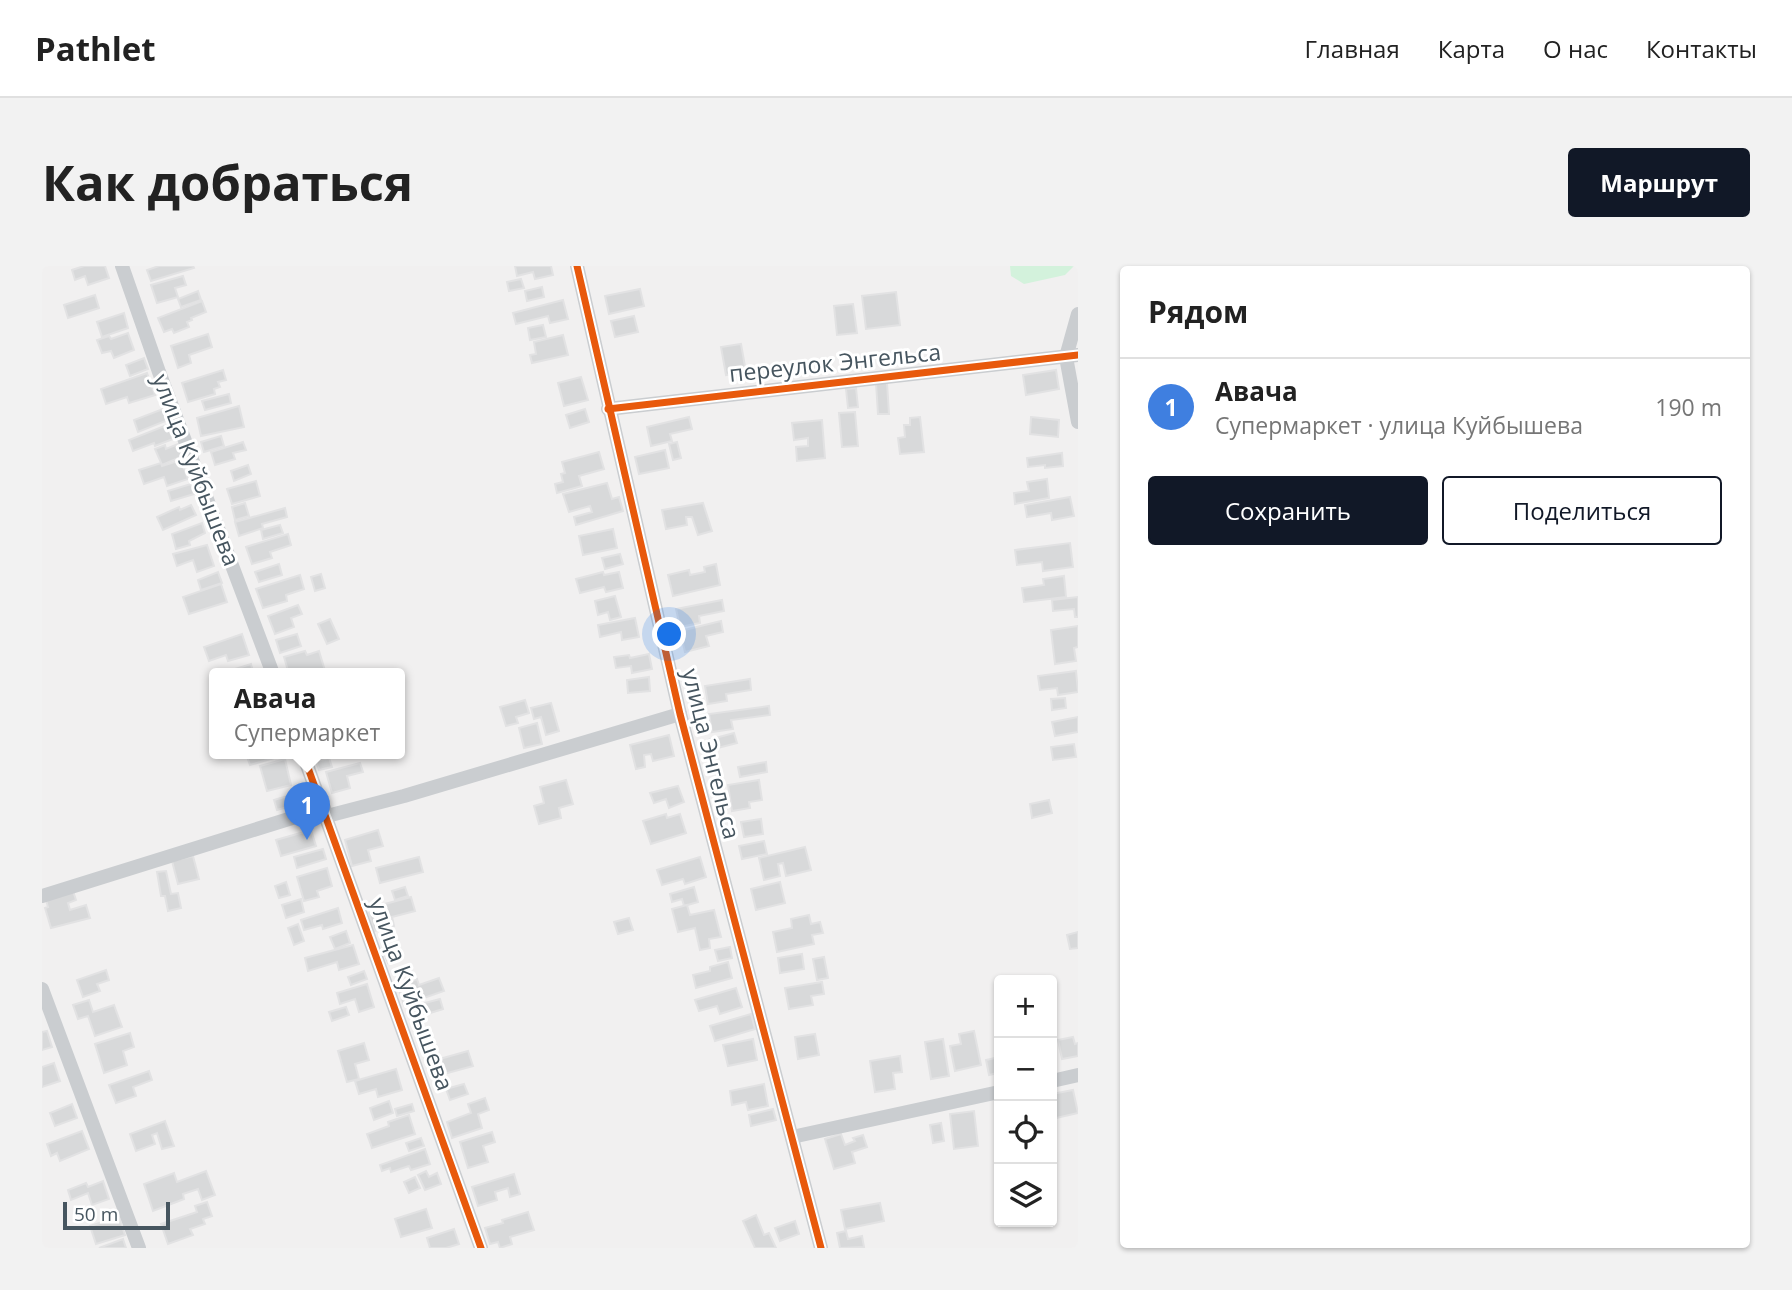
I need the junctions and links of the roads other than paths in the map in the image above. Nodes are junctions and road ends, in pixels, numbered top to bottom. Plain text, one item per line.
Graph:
1 (122, 266) edge
2 (577, 266) edge
3 (1078, 314) edge
4 (1072, 356) edge
5 (608, 408) junction
6 (1078, 422) edge
7 (271, 668) edge
8 (680, 714) junction
9 (305, 759) edge
10 (325, 812) junction
11 (42, 896) edge
12 (42, 989) edge
13 (1078, 1075) edge
14 (1057, 1080) edge
15 (994, 1093) edge
16 (792, 1137) junction
17 (820, 1247) edge
18 (139, 1248) edge
19 (481, 1248) edge

1 - 7 street, улица Куйбышева
2 - 5 street, улица Энгельса
3 - 4 street
4 - 5 street, переулок Энгельса
4 - 6 street
5 - 8 street, улица Энгельса
8 - 10 street, улица Энгельса
8 - 16 street, улица Энгельса
9 - 10 street, улица Куйбышева
10 - 11 street
10 - 19 street, улица Куйбышева
12 - 18 street
13 - 14 street
15 - 16 street
16 - 17 street, улица Энгельса

